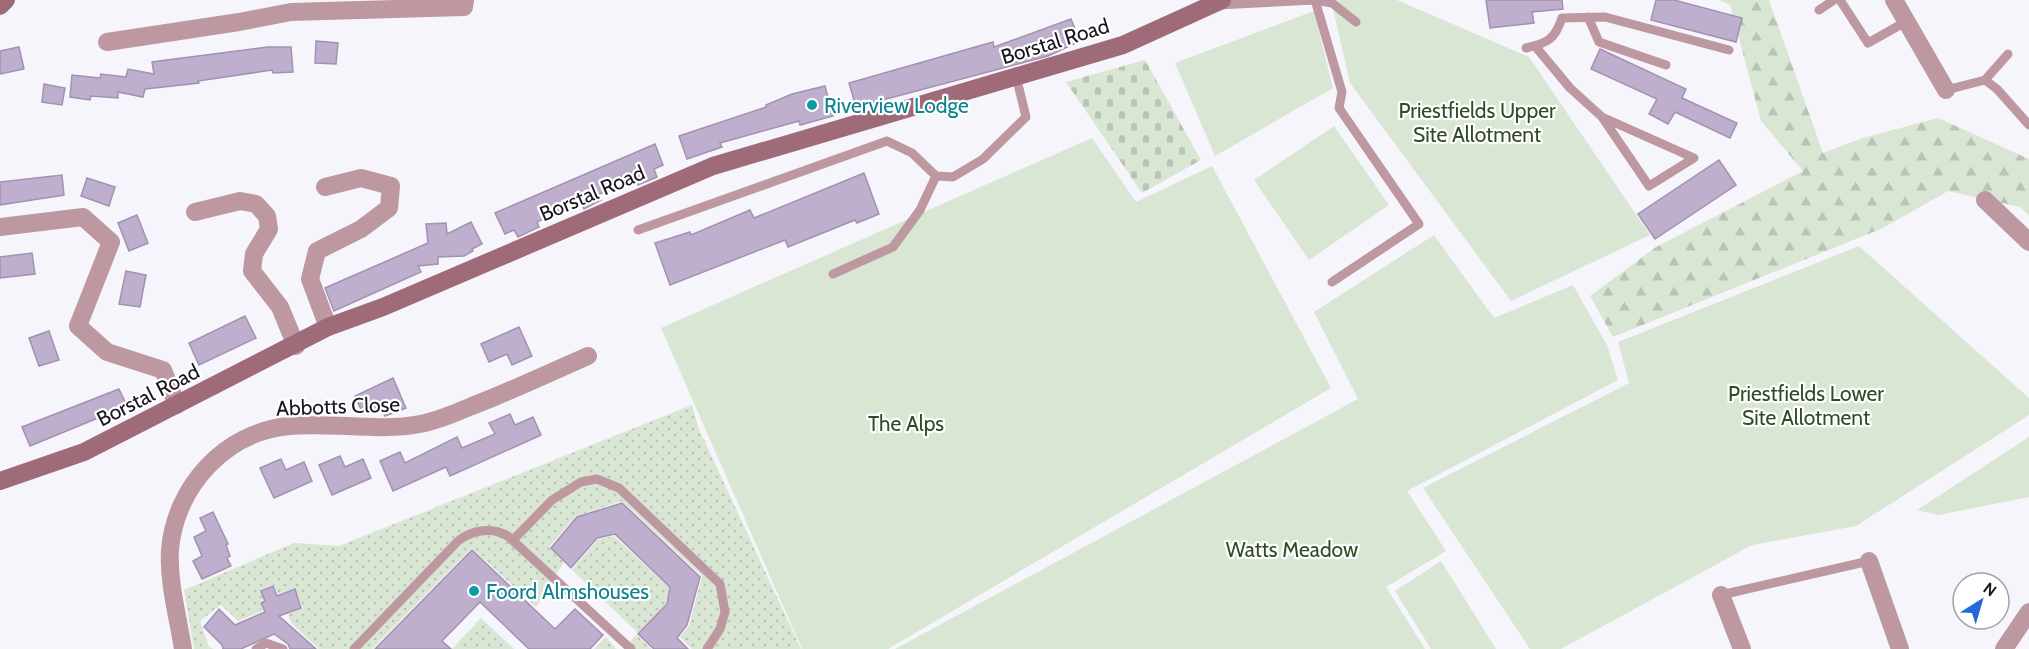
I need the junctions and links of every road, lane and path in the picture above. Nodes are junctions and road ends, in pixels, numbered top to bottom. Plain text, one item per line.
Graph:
1 (6, 0) edge
2 (465, 0) edge
3 (1315, 0) edge
4 (1834, 0) edge
5 (1840, 0) edge
6 (1894, 0) edge
7 (1216, 3) edge
8 (0, 6) edge
9 (1819, 10) dead end
10 (1588, 17) junction
11 (1907, 21) junction
12 (1356, 22) dead end
13 (107, 42) dead end
14 (1729, 50) dead end
15 (2008, 54) dead end
16 (1666, 65) dead end
17 (1016, 76) junction
18 (1985, 80) junction
19 (1946, 90) joint
20 (1602, 117) junction
21 (2029, 125) edge
22 (936, 176) junction
23 (325, 187) dead end
24 (1985, 200) dead end
25 (195, 212) dead end
26 (0, 227) edge
27 (638, 230) dead end
28 (2029, 242) edge
29 (833, 274) dead end
30 (1332, 282) dead end
31 (328, 327) junction
32 (296, 346) junction
33 (588, 356) dead end
34 (177, 405) junction
35 (0, 481) edge
36 (513, 540) junction
37 (1869, 561) joint
38 (1722, 595) joint
39 (2029, 612) edge
40 (183, 649) edge
41 (256, 649) edge
42 (283, 649) edge
43 (354, 649) edge
44 (631, 649) edge
45 (707, 649) edge
46 (1742, 649) edge
47 (1900, 649) edge
48 (2004, 649) edge

1 - 8 street
2 - 13 street
3 - 7 lane
3 - 12 lane
3 - 30 lane
4 - 9 lane
5 - 11 lane
6 - 11 street
7 - 17 street, Borstal Road
10 - 14 lane
10 - 16 lane
10 - 20 lane
11 - 19 street
15 - 18 lane
17 - 22 lane
17 - 31 street, Borstal Road
18 - 19 lane
18 - 21 lane
20 - 20 lane
22 - 27 lane
22 - 29 lane
23 - 31 street
24 - 28 street
25 - 32 street
26 - 34 street
31 - 32 street, Borstal Road
32 - 34 street, Borstal Road
33 - 40 street, Abbotts Close
34 - 35 street, Borstal Road
36 - 43 lane
36 - 44 lane
36 - 45 lane
37 - 38 lane
37 - 47 street
38 - 46 street
39 - 48 street
41 - 42 lane

